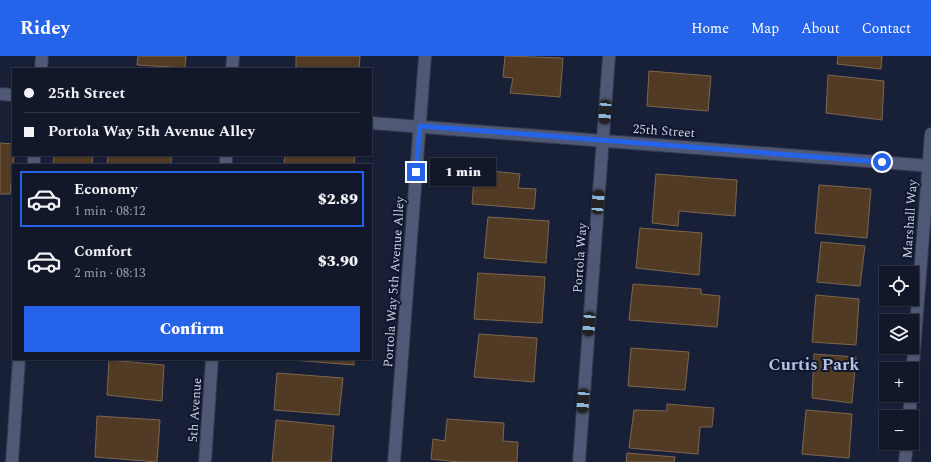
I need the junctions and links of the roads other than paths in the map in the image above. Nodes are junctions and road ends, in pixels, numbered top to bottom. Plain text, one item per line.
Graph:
1 (42, 56) edge
2 (233, 56) edge
3 (425, 56) edge
4 (609, 56) edge
5 (41, 68) edge
6 (232, 68) edge
7 (0, 94) edge
8 (12, 95) edge
9 (372, 123) edge
10 (420, 126) junction
11 (931, 134) edge
12 (603, 141) junction
13 (930, 166) edge
14 (19, 360) edge
15 (212, 360) edge
16 (913, 362) edge
17 (906, 450) edge
18 (12, 462) edge
19 (205, 462) edge
20 (394, 462) edge
21 (578, 462) edge
22 (905, 462) edge

1 - 5 street
2 - 6 street
3 - 10 street, Portola Way 5th Avenue Alley
4 - 12 street, Portola Way
7 - 8 street
9 - 10 street, 25th Street
10 - 12 street, 25th Street
10 - 20 street, Portola Way 5th Avenue Alley
11 - 13 street, Marshall Way
12 - 13 street, 25th Street
12 - 21 street, Portola Way
13 - 16 street, Marshall Way
14 - 18 street
15 - 19 street, 5th Avenue
17 - 22 street

